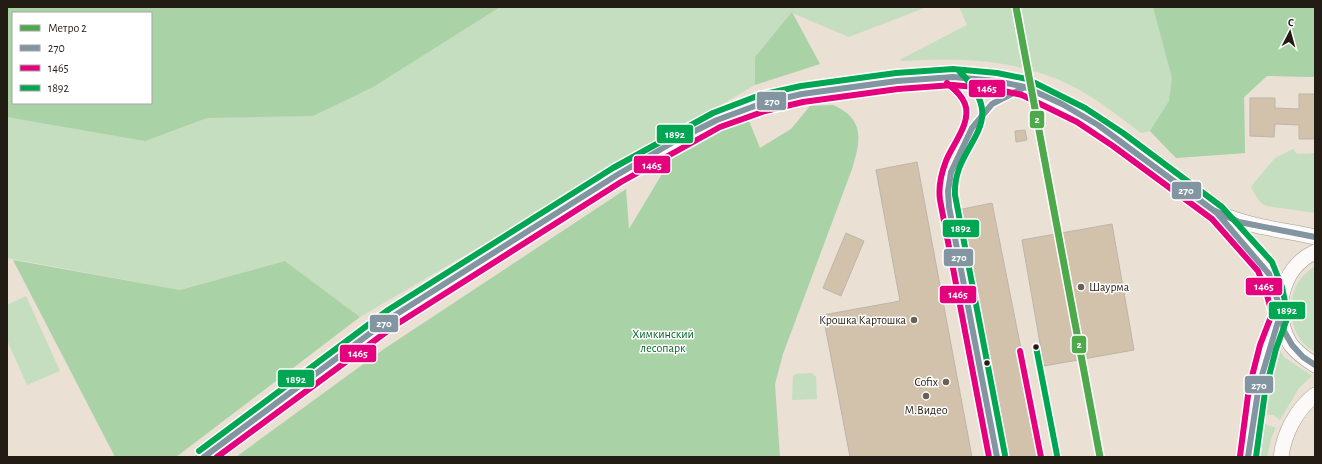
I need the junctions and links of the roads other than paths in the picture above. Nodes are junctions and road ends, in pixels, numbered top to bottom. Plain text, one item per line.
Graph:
1 (1217, 213) junction
2 (1315, 237) edge
3 (1315, 252) edge
4 (1280, 312) junction
5 (1315, 365) edge
6 (1315, 395) edge
7 (204, 457) edge
8 (1248, 457) edge
9 (1281, 457) edge

1 - 2 street
1 - 4 street
1 - 7 street
3 - 4 street
4 - 5 street
4 - 8 street
6 - 9 street

